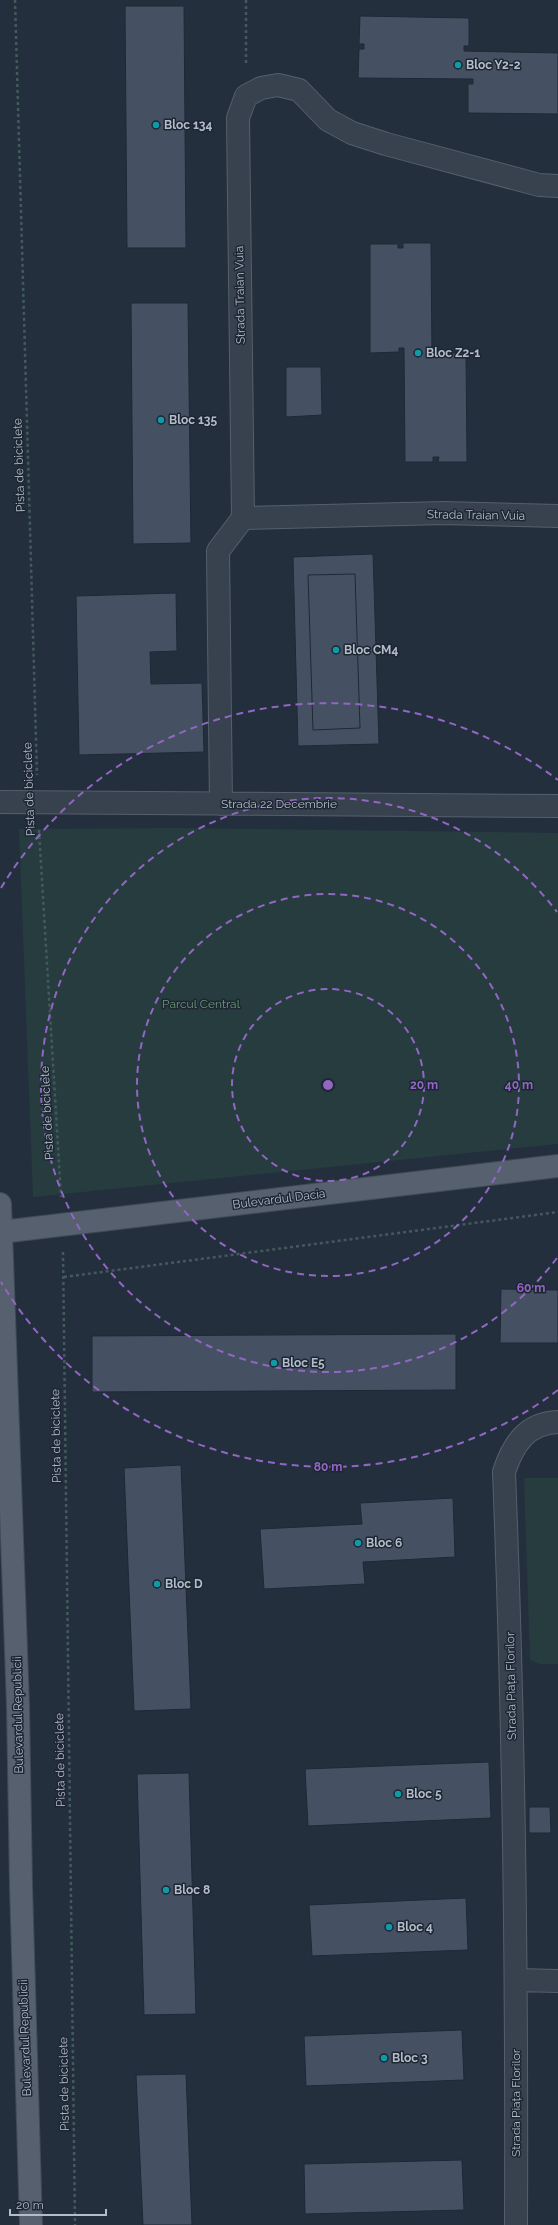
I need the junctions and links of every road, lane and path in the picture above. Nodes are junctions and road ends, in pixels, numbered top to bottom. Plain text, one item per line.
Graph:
1 (15, 0) edge
2 (246, 0) edge
3 (246, 96) junction
4 (558, 186) edge
5 (558, 516) edge
6 (243, 518) junction
7 (0, 802) edge
8 (37, 802) junction
9 (221, 804) junction
10 (558, 806) edge
11 (558, 1166) edge
12 (0, 1204) edge
13 (558, 1212) edge
14 (63, 1226) junction
15 (1, 1232) junction
16 (64, 1277) junction
17 (558, 1422) edge
18 (517, 1980) junction
19 (558, 1981) edge
20 (31, 2225) edge
21 (75, 2225) edge
22 (516, 2225) edge

1 - 8 path, Pista de biciclete
2 - 3 path
3 - 4 street
3 - 6 street, Strada Traian Vuia
5 - 6 street, Strada Traian Vuia
6 - 9 street
7 - 8 street, Strada 22 Decembrie
8 - 9 street, Strada 22 Decembrie
8 - 14 path, Pista de biciclete
9 - 10 street, Strada 22 Decembrie
11 - 14 main road, Bulevardul Dacia
12 - 15 main road, Bulevardul Republicii
13 - 16 path
14 - 15 main road, Bulevardul Dacia
14 - 16 path, Pista de biciclete
15 - 20 main road, Bulevardul Republicii
16 - 21 path, Pista de biciclete
17 - 18 street, Strada Piața Florilor
18 - 19 street
18 - 22 street, Strada Piața Florilor

